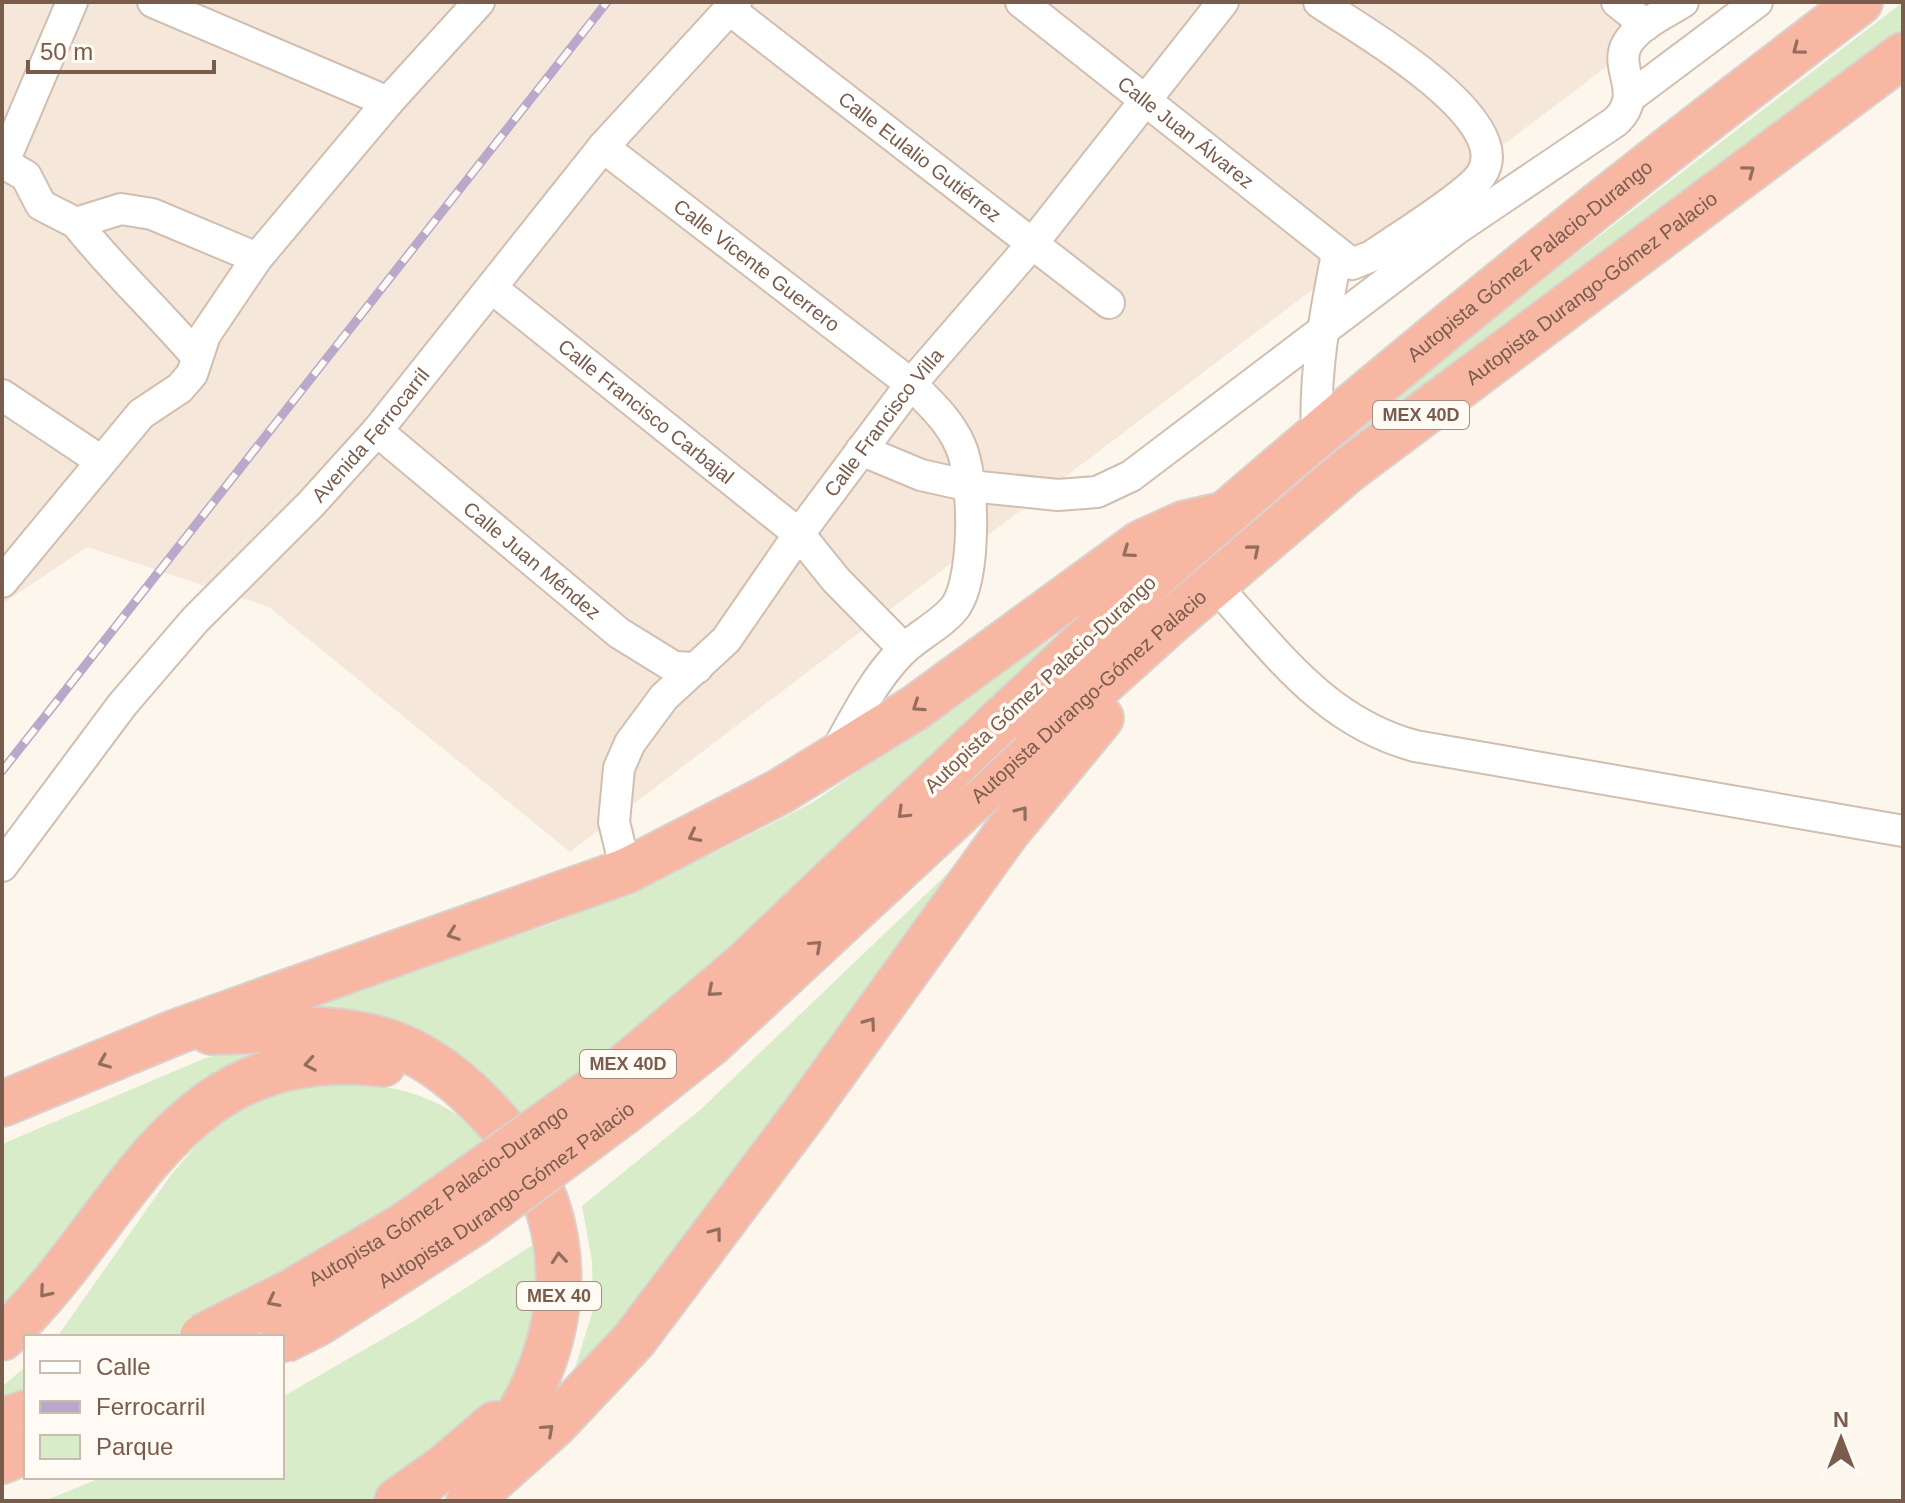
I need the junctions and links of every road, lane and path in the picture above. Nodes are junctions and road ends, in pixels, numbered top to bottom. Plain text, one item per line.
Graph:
1 (72, 2) edge
2 (153, 2) edge
3 (479, 2) edge
4 (1021, 2) edge
5 (1223, 2) edge
6 (1319, 2) edge
7 (1617, 2) edge
8 (1683, 2) edge
9 (1757, 2) edge
10 (1860, 2) edge
11 (733, 6) edge
12 (1646, 25) junction
13 (1903, 55) edge
14 (1630, 97) junction
15 (1149, 100) junction
16 (388, 102) junction
17 (603, 147) junction
18 (2, 164) edge
19 (1484, 166) junction
20 (1495, 204) junction
21 (76, 223) junction
22 (1032, 244) junction
23 (257, 258) junction
24 (1343, 258) junction
25 (493, 289) junction
26 (1109, 303) dead end
27 (1323, 327) junction
28 (197, 357) junction
29 (911, 384) junction
30 (2, 395) edge
31 (377, 431) junction
32 (1317, 435) junction
33 (861, 450) junction
34 (101, 461) junction
35 (970, 486) junction
36 (1226, 514) junction
37 (799, 534) junction
38 (2, 582) edge
39 (1214, 584) junction
40 (1168, 624) junction
41 (904, 649) junction
42 (697, 668) junction
43 (832, 761) junction
44 (1903, 831) edge
45 (2, 866) edge
46 (626, 871) junction
47 (176, 1032) junction
48 (468, 1089) junction
49 (2, 1104) edge
50 (206, 1335) edge
51 (2, 1338) edge
52 (284, 1340) edge
53 (534, 1390) junction
54 (24, 1414) edge
55 (2, 1421) edge
56 (24, 1452) edge
57 (2, 1461) edge
58 (397, 1501) edge
59 (452, 1501) edge
60 (469, 1501) edge

1 - 18 street
2 - 16 street
3 - 16 street
4 - 15 street, Calle Juan Álvarez
5 - 15 street, Calle Francisco Villa
6 - 19 street
7 - 12 street
8 - 12 street
9 - 14 street
10 -> 32 highway, Autopista Gómez Palacio-Durango / MEX 40D
11 - 17 street, Avenida Ferrocarril
11 - 22 street, Calle Eulalio Gutiérrez
12 - 14 street
39 -> 13 highway, Autopista Durango-Gómez Palacio / MEX 40D
14 - 20 street
15 - 22 street, Calle Francisco Villa
15 - 24 street, Calle Juan Álvarez
16 - 23 street
17 - 25 street, Avenida Ferrocarril
17 - 29 street, Calle Vicente Guerrero
18 - 21 street
19 - 20 street
19 - 24 street
20 - 27 street
21 - 23 street
21 - 28 street
22 - 26 street, Calle Eulalio Gutiérrez
22 - 29 street, Calle Francisco Villa
23 - 28 street
24 - 27 street
25 - 31 street, Avenida Ferrocarril
25 - 37 street, Calle Francisco Carbajal
27 - 32 street
27 - 35 street
28 - 34 street
29 - 33 street, Calle Francisco Villa
29 - 35 street, Calle Vicente Guerrero
30 - 34 street
31 - 42 street, Calle Juan Méndez
31 - 45 street, Avenida Ferrocarril
32 - 36 highway, Autopista Gómez Palacio-Durango / MEX 40D
33 - 35 street
33 - 37 street, Calle Francisco Villa
34 - 38 street
35 - 41 street, Calle Vicente Guerrero
36 -> 43 highway
36 -> 50 highway, Autopista Gómez Palacio-Durango / MEX 40D, bridge
37 - 41 street, Calle Francisco Carbajal
37 - 42 street, Calle Francisco Villa
39 - 40 highway, Autopista Durango-Gómez Palacio / MEX 40D
39 - 44 street
52 -> 40 highway, Autopista Durango-Gómez Palacio / MEX 40D, bridge
60 -> 40 highway
41 - 43 street, Calle Vicente Guerrero
42 - 46 street, Calle Francisco Villa
43 -> 46 highway
46 -> 47 highway
47 - 48 highway, MEX 40
47 -> 49 highway, MEX 40
48 -> 51 highway, MEX 40
53 -> 48 highway, MEX 40
53 - 58 highway
53 - 59 highway, MEX 40
54 - 55 highway
56 - 57 highway

